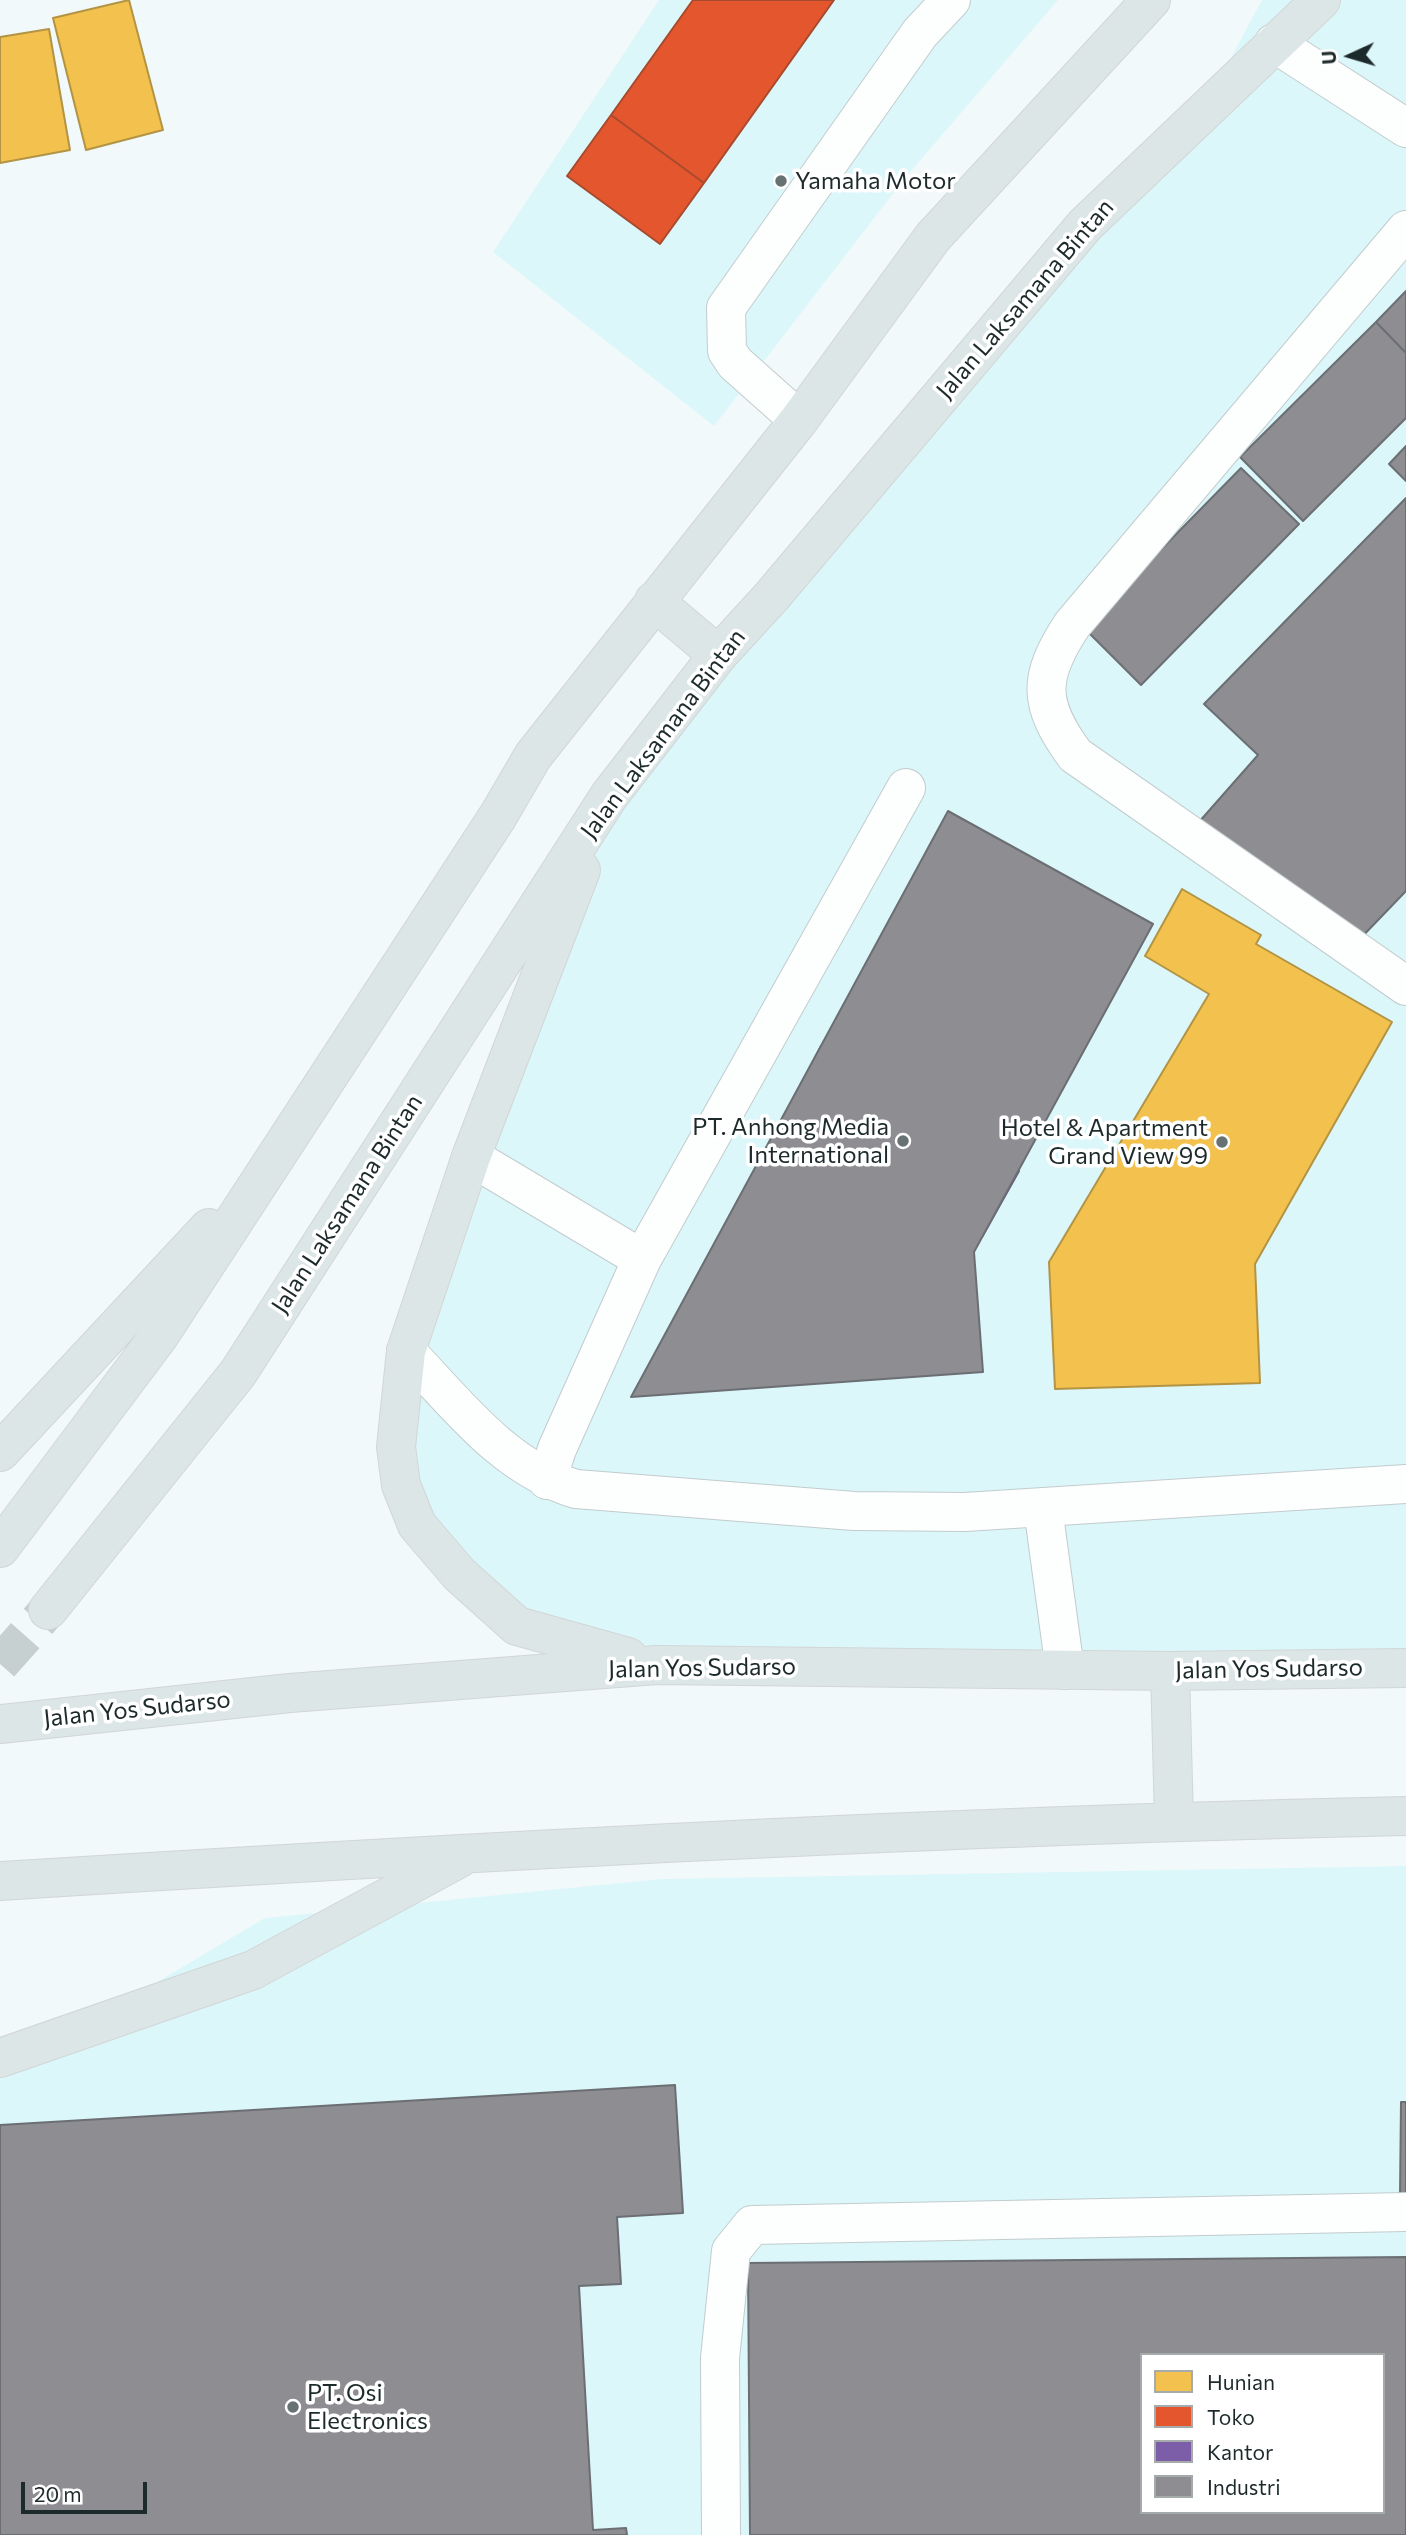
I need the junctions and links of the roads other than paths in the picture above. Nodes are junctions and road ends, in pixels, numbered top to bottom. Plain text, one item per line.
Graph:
1 (951, 0) edge
2 (1152, 0) edge
3 (1321, 0) edge
4 (1274, 43) junction
5 (1406, 128) edge
6 (1406, 230) edge
7 (799, 420) junction
8 (653, 601) junction
9 (719, 655) junction
10 (906, 788) dead end
11 (609, 796) junction
12 (1406, 986) edge
13 (281, 1151) junction
14 (471, 1157) junction
15 (642, 1259) junction
16 (406, 1351) junction
17 (0, 1452) edge
18 (547, 1480) junction
19 (1406, 1484) edge
20 (1043, 1508) junction
21 (0, 1548) edge
22 (48, 1610) tunnel mouth
23 (657, 1665) junction
24 (1406, 1668) edge
25 (1065, 1670) junction
26 (1170, 1671) junction
27 (0, 1724) edge
28 (1406, 1816) edge
29 (1174, 1821) junction
30 (471, 1852) junction
31 (0, 1881) edge
32 (0, 2058) edge
33 (1406, 2212) edge
34 (721, 2535) edge

1 - 7 lane
2 - 7 main road
3 - 4 main road, Jalan Laksamana Bintan
4 - 5 lane
4 - 9 main road, Jalan Laksamana Bintan
6 - 12 lane
7 - 8 main road
8 - 9 main road
8 - 13 main road
9 - 11 main road, Jalan Laksamana Bintan
10 - 15 lane
11 - 14 main road
11 - 22 main road, Jalan Laksamana Bintan
13 - 17 main road
13 - 21 main road
14 - 15 lane
14 - 16 main road
15 - 18 lane
16 - 18 lane
16 - 23 main road
18 - 20 lane
19 - 20 lane
20 - 25 lane
23 - 25 main road, Jalan Yos Sudarso
23 - 27 main road, Jalan Yos Sudarso
24 - 26 main road, Jalan Yos Sudarso
25 - 26 main road, Jalan Yos Sudarso
26 - 29 main road
28 - 29 main road
29 - 30 main road
30 - 31 main road
30 - 32 main road
33 - 34 lane

